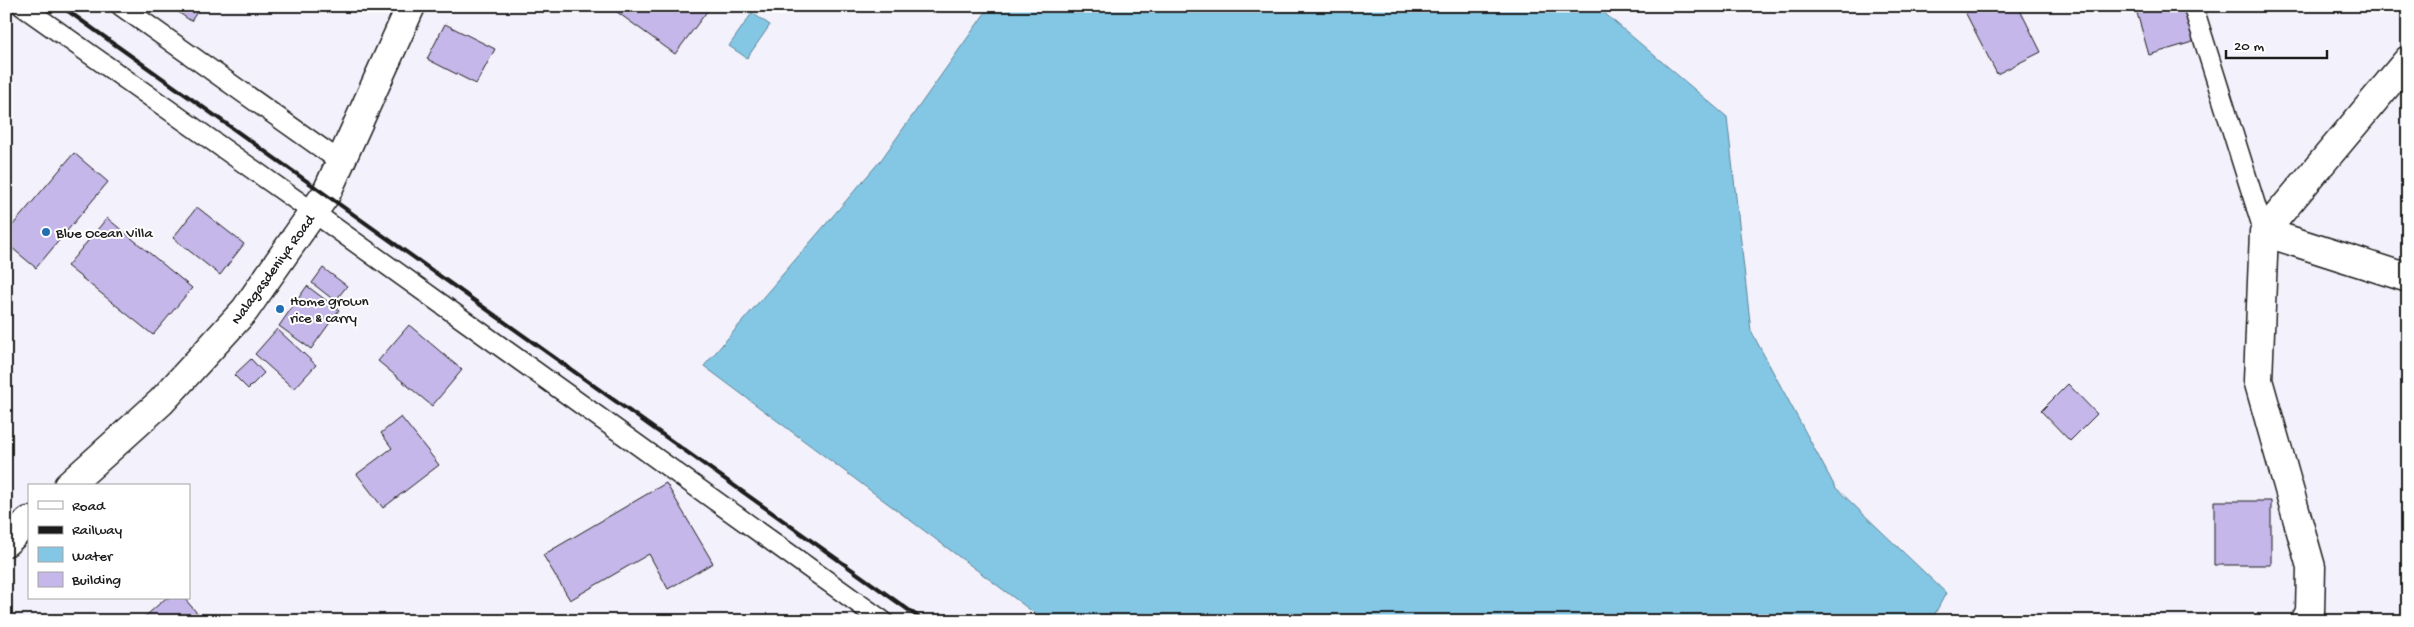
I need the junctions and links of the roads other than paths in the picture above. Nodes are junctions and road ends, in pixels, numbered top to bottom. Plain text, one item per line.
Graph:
1 (22, 6) edge
2 (121, 6) edge
3 (411, 6) edge
4 (2193, 6) edge
5 (2408, 60) edge
6 (341, 162) junction
7 (314, 212) junction
8 (2264, 232) junction
9 (2408, 278) edge
10 (70, 484) edge
11 (28, 522) edge
12 (6, 542) edge
13 (883, 621) edge
14 (2305, 621) edge

1 - 7 lane
2 - 6 lane
3 - 6 street, Nalagasdeniya Road
4 - 8 lane
5 - 8 street
6 - 7 street, Nalagasdeniya Road
7 - 10 street, Nalagasdeniya Road
7 - 13 lane
8 - 9 street
8 - 14 street
11 - 12 street

